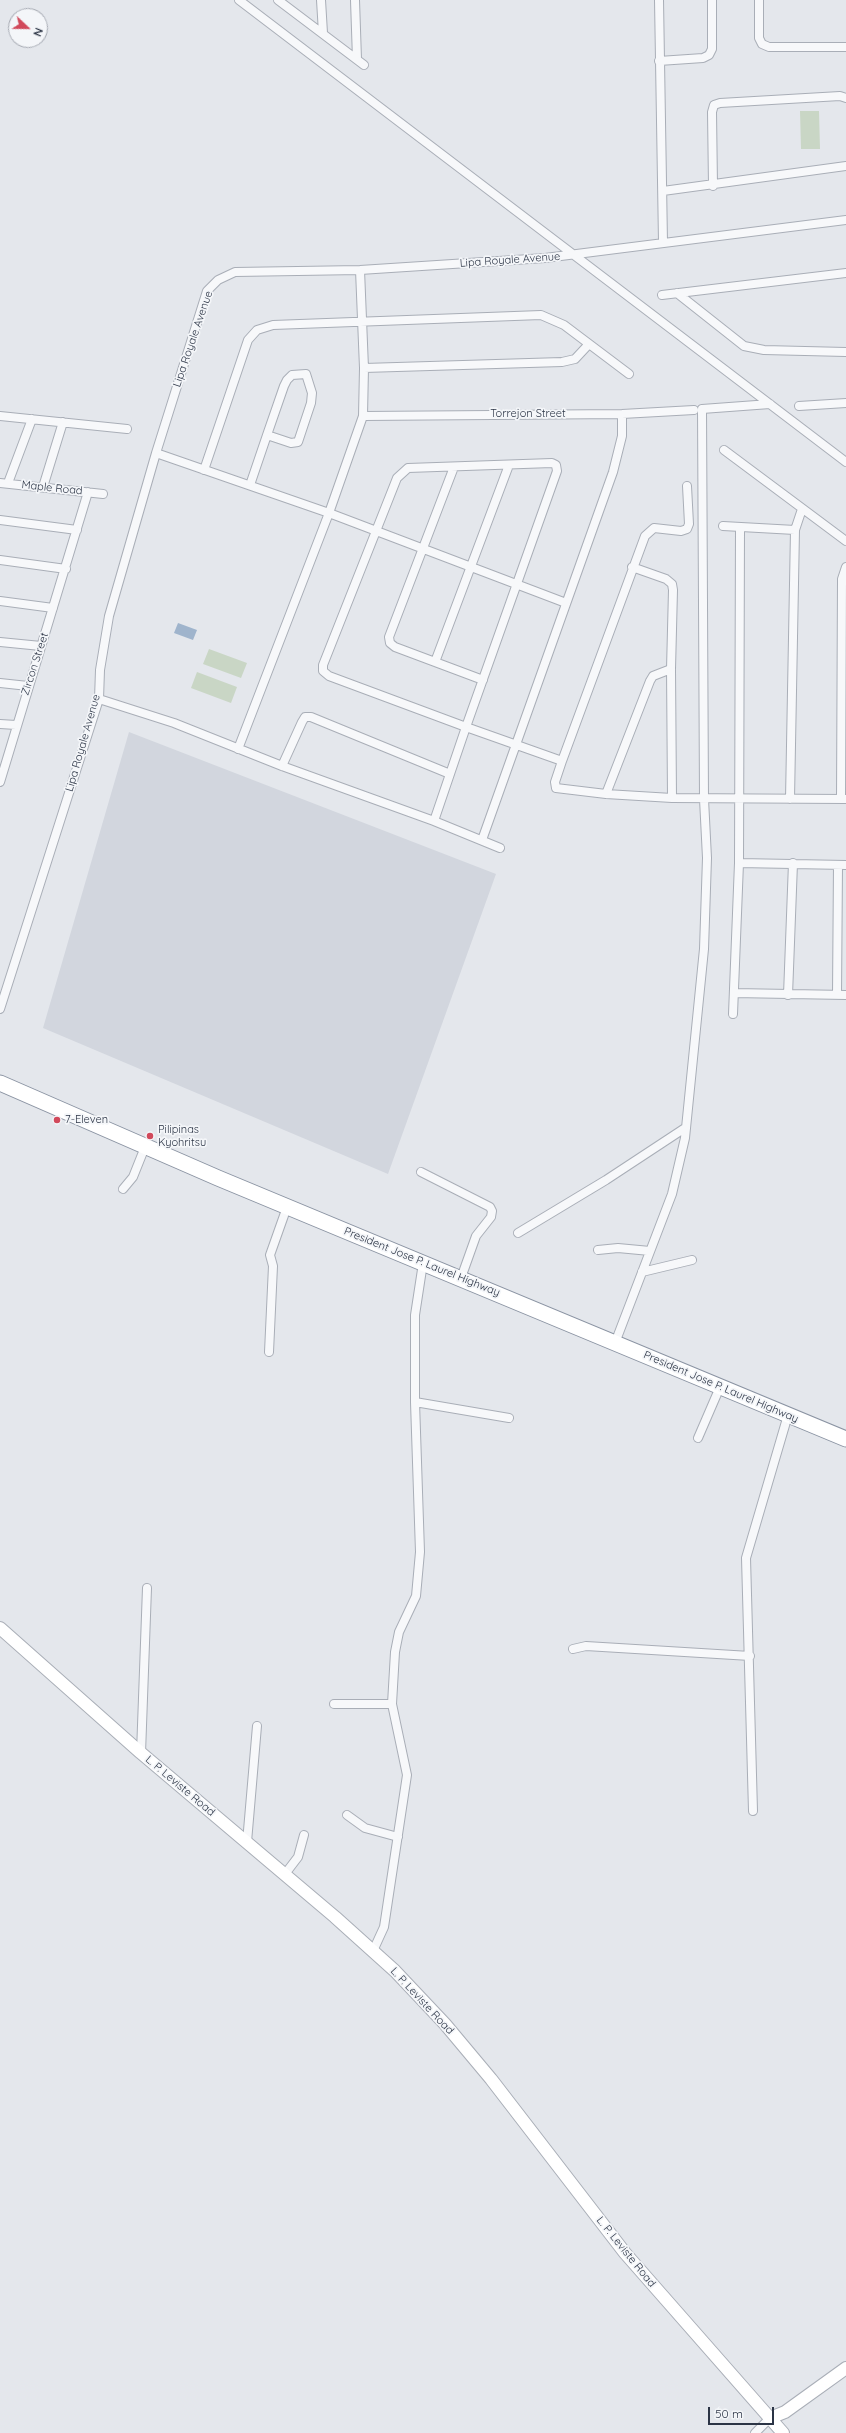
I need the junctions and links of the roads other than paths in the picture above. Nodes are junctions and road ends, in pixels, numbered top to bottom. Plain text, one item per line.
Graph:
1 (240, 0) edge
2 (278, 0) edge
3 (322, 0) edge
4 (354, 0) edge
5 (658, 0) edge
6 (712, 0) edge
7 (759, 0) edge
8 (323, 33) junction
9 (846, 47) edge
10 (357, 59) junction
11 (659, 61) junction
12 (364, 66) dead end
13 (846, 98) edge
14 (846, 166) edge
15 (713, 186) junction
16 (663, 191) junction
17 (846, 220) edge
18 (663, 242) junction
19 (574, 255) junction
20 (360, 270) junction
21 (846, 273) edge
22 (677, 293) junction
23 (662, 295) dead end
24 (361, 320) junction
25 (589, 344) junction
26 (846, 352) edge
27 (364, 368) junction
28 (629, 374) dead end
29 (846, 403) edge
30 (770, 404) junction
31 (799, 406) dead end
32 (698, 409) junction
33 (622, 414) junction
34 (0, 416) edge
35 (363, 416) junction
36 (32, 419) junction
37 (63, 422) junction
38 (127, 429) dead end
39 (267, 435) junction
40 (724, 450) dead end
41 (156, 453) junction
42 (846, 462) edge
43 (509, 465) junction
44 (454, 466) junction
45 (204, 470) junction
46 (4, 483) edge
47 (250, 485) junction
48 (687, 486) dead end
49 (43, 487) junction
50 (88, 492) junction
51 (103, 494) dead end
52 (802, 509) junction
53 (330, 513) junction
54 (0, 520) edge
55 (723, 526) dead end
56 (740, 527) junction
57 (77, 530) junction
58 (794, 530) junction
59 (376, 531) junction
60 (846, 541) edge
61 (422, 550) junction
62 (0, 560) edge
63 (632, 567) junction
64 (846, 567) edge
65 (471, 568) junction
66 (66, 569) junction
67 (516, 585) junction
68 (0, 601) edge
69 (566, 603) junction
70 (53, 608) junction
71 (0, 642) edge
72 (41, 646) junction
73 (436, 662) junction
74 (671, 669) junction
75 (483, 680) junction
76 (0, 683) edge
77 (28, 686) junction
78 (98, 699) junction
79 (0, 724) edge
80 (16, 725) junction
81 (466, 727) junction
82 (516, 745) junction
83 (238, 749) junction
84 (562, 760) junction
85 (2, 766) edge
86 (282, 766) junction
87 (450, 774) junction
88 (0, 782) edge
89 (606, 794) junction
90 (672, 798) junction
91 (790, 798) junction
92 (704, 799) junction
93 (740, 799) junction
94 (843, 799) edge
95 (434, 821) junction
96 (482, 840) junction
97 (500, 848) dead end
98 (739, 863) junction
99 (793, 863) junction
100 (842, 865) edge
101 (734, 993) junction
102 (788, 995) junction
103 (837, 995) junction
104 (846, 995) edge
105 (0, 1009) edge
106 (733, 1014) dead end
107 (0, 1083) edge
108 (685, 1128) junction
109 (145, 1147) junction
110 (421, 1172) dead end
111 (123, 1189) dead end
112 (287, 1207) junction
113 (518, 1233) dead end
114 (598, 1250) dead end
115 (650, 1251) junction
116 (692, 1260) dead end
117 (423, 1262) junction
118 (642, 1272) junction
119 (461, 1278) junction
120 (615, 1343) junction
121 (269, 1352) dead end
122 (720, 1387) junction
123 (415, 1402) junction
124 (788, 1415) junction
125 (509, 1418) dead end
126 (698, 1438) dead end
127 (846, 1439) edge
128 (147, 1588) dead end
129 (0, 1628) edge
130 (573, 1649) dead end
131 (750, 1656) junction
132 (334, 1704) dead end
133 (392, 1704) junction
134 (257, 1726) dead end
135 (141, 1753) junction
136 (753, 1811) dead end
137 (347, 1815) dead end
138 (304, 1835) dead end
139 (398, 1837) junction
140 (247, 1842) junction
141 (285, 1874) junction
142 (374, 1951) junction
143 (846, 2368) edge
144 (776, 2428) edge
145 (755, 2433) edge

1 - 19 street
2 - 8 street
3 - 8 street
4 - 10 street
5 - 11 street
6 - 11 street
7 - 9 street
8 - 10 street
10 - 12 street
11 - 16 street
13 - 15 street
14 - 15 street
15 - 16 street
16 - 18 street
17 - 18 street, Lipa Royale Avenue
18 - 19 street, Lipa Royale Avenue
19 - 20 street, Lipa Royale Avenue
19 - 30 street
20 - 24 street
20 - 41 street, Lipa Royale Avenue
21 - 22 street
22 - 23 street
22 - 26 street
24 - 25 street
24 - 27 street
24 - 45 street
25 - 27 street
25 - 28 street
27 - 35 street
29 - 31 street
30 - 32 street, Torrejon Street
30 - 42 street
32 - 33 street, Torrejon Street
32 - 92 street
33 - 35 street, Torrejon Street
33 - 69 street
34 - 36 street
35 - 53 street
36 - 37 street
36 - 46 street
37 - 38 street
37 - 49 street
39 - 39 street
39 - 47 street
40 - 52 street
41 - 45 street
41 - 78 street, Lipa Royale Avenue
43 - 44 street
43 - 65 street
43 - 67 street
44 - 59 street
44 - 61 street
45 - 47 street
46 - 49 street, Maple Road
47 - 53 street
48 - 63 street
49 - 50 street, Maple Road
50 - 51 street, Maple Road
50 - 57 street, Zircon Street
52 - 58 street
52 - 60 street
53 - 59 street
53 - 83 street
54 - 57 street
55 - 56 street
56 - 58 street
56 - 93 street
57 - 66 street, Zircon Street
58 - 91 street
59 - 61 street
59 - 81 street
61 - 65 street
61 - 73 street
62 - 66 street
63 - 74 street
63 - 84 street
64 - 94 street
65 - 67 street
65 - 73 street
66 - 70 street, Zircon Street
67 - 69 street
67 - 75 street
68 - 70 street
69 - 82 street
70 - 72 street, Zircon Street
71 - 72 street
72 - 77 street, Zircon Street
73 - 75 street
74 - 89 street
74 - 90 street
75 - 81 street
76 - 77 street
77 - 80 street, Zircon Street
78 - 83 street
78 - 105 street, Lipa Royale Avenue
79 - 80 street
80 - 85 street, Zircon Street
81 - 82 street
81 - 87 street
82 - 84 street
82 - 96 street
83 - 86 street
84 - 89 street
85 - 88 street, Zircon Street
86 - 87 street
86 - 95 street
87 - 95 street
89 - 90 street
90 - 92 street
91 - 93 street
91 - 94 street
92 - 93 street
92 - 108 street
93 - 98 street
95 - 96 street
96 - 97 street
98 - 99 street
98 - 101 street
99 - 100 street
99 - 102 street
100 - 103 street
101 - 102 street
101 - 106 street
102 - 103 street
103 - 104 street
107 - 109 highway, President Jose P. Laurel Highway
108 - 113 street
108 - 115 street
109 - 111 street
109 - 112 highway, President Jose P. Laurel Highway
110 - 119 street
112 - 117 highway, President Jose P. Laurel Highway
112 - 121 street
114 - 115 street
115 - 118 street
116 - 118 street
117 - 119 highway, President Jose P. Laurel Highway
117 - 123 street
118 - 120 street
119 - 120 highway, President Jose P. Laurel Highway
120 - 122 highway, President Jose P. Laurel Highway
122 - 124 highway, President Jose P. Laurel Highway
122 - 126 street
123 - 125 street
123 - 133 street
124 - 127 highway, President Jose P. Laurel Highway
124 - 131 street
128 - 135 street
129 - 135 main road, L. P. Leviste Road
130 - 131 street
131 - 136 street
132 - 133 street
133 - 139 street
134 - 140 street
135 - 140 main road, L. P. Leviste Road
137 - 139 street
138 - 141 street
139 - 142 street
140 - 141 main road, L. P. Leviste Road
141 - 142 main road, L. P. Leviste Road
142 - 144 main road, L. P. Leviste Road
143 - 144 main road
144 - 145 street

